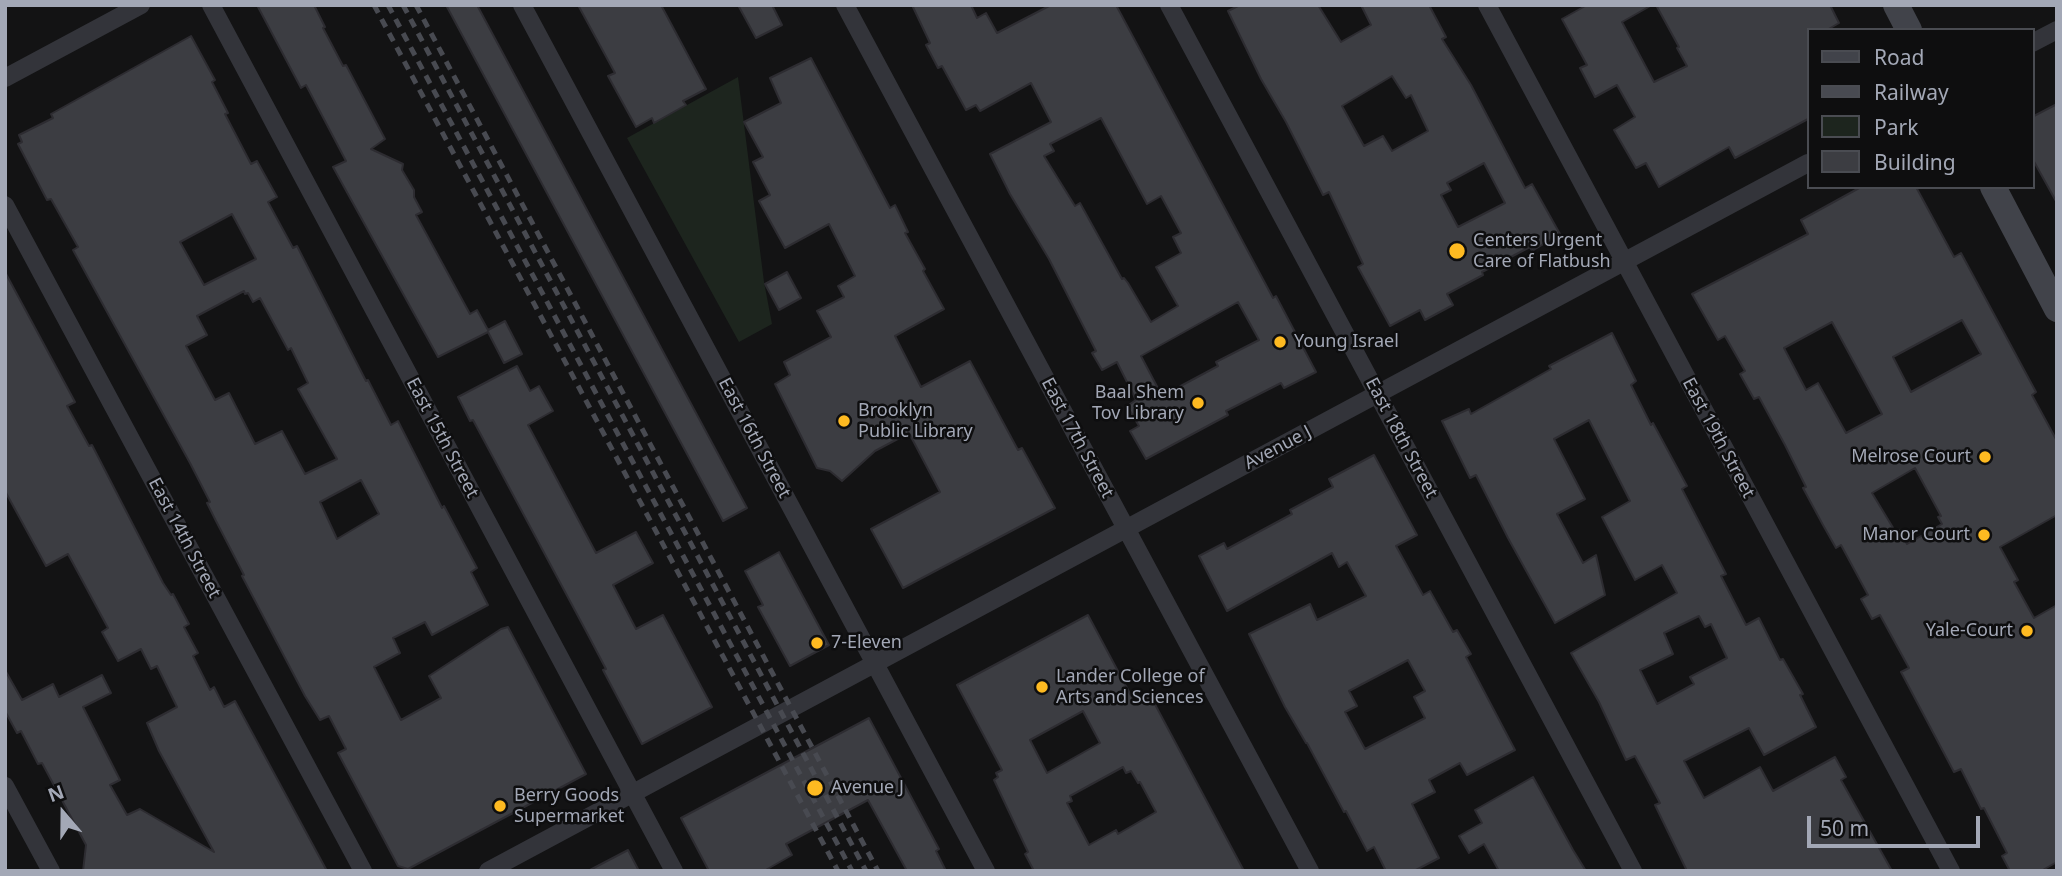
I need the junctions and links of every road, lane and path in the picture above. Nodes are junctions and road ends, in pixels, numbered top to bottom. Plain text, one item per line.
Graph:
1 (141, 5) edge
2 (211, 5) edge
3 (522, 5) edge
4 (845, 5) edge
5 (1169, 5) edge
6 (1487, 5) edge
7 (1896, 5) edge
8 (1908, 28) edge
9 (2057, 30) edge
10 (2034, 42) edge
11 (5, 78) edge
12 (1806, 164) edge
13 (1994, 189) edge
14 (5, 205) edge
15 (1624, 262) junction
16 (2057, 309) edge
17 (1378, 394) junction
18 (1126, 529) junction
19 (875, 664) junction
20 (5, 786) edge
21 (632, 793) junction
22 (51, 871) edge
23 (363, 871) edge
24 (488, 871) edge
25 (674, 871) edge
26 (986, 871) edge
27 (1310, 871) edge
28 (1633, 871) edge
29 (1951, 871) edge

1 - 11 street
2 - 21 street, East 15th Street
3 - 19 street, East 16th Street
4 - 18 street, East 17th Street
5 - 17 street, East 18th Street
6 - 15 street, East 19th Street
7 - 8 main road
9 - 10 street
12 - 15 street, Avenue J
13 - 16 main road
14 - 23 street, East 14th Street
15 - 17 street, Avenue J
15 - 29 street, East 19th Street
17 - 18 street, Avenue J
17 - 28 street, East 18th Street
18 - 19 street, Avenue J
18 - 27 street, East 17th Street
19 - 21 street, Avenue J
19 - 26 street, East 16th Street
20 - 22 street
21 - 24 street, Avenue J
21 - 25 street, East 15th Street

